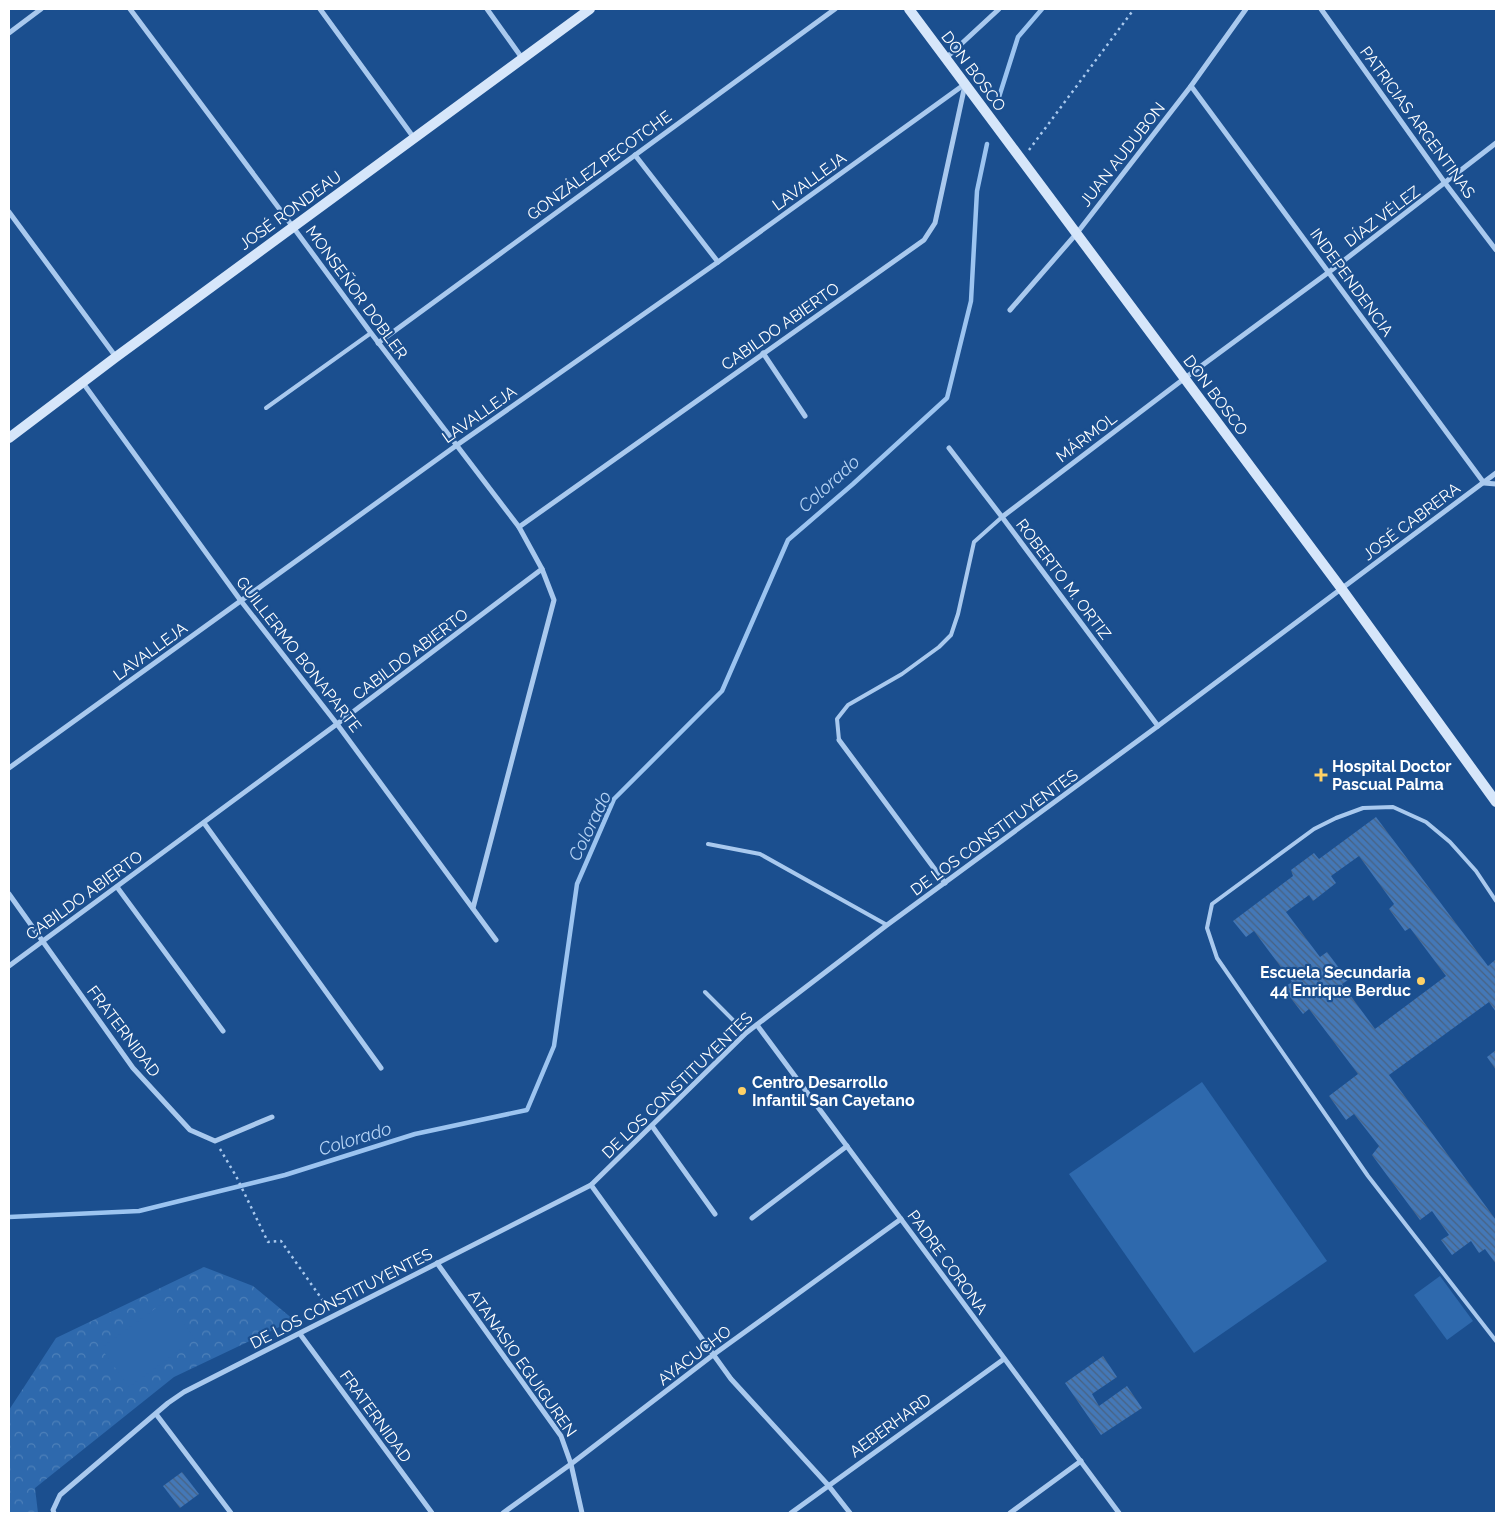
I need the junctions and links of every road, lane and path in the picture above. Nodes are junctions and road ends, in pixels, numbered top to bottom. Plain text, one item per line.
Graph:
1 (41, 9) edge
2 (130, 9) edge
3 (320, 9) edge
4 (487, 9) edge
5 (590, 9) edge
6 (835, 9) edge
7 (909, 9) edge
8 (1000, 9) edge
9 (1134, 9) edge
10 (1246, 9) edge
11 (1321, 9) edge
12 (9, 33) edge
13 (522, 58) junction
14 (946, 58) junction
15 (965, 84) junction
16 (1191, 86) junction
17 (414, 138) junction
18 (1496, 143) edge
19 (635, 154) junction
20 (1022, 159) junction
21 (1445, 183) junction
22 (9, 212) edge
23 (293, 227) junction
24 (1077, 233) junction
25 (1496, 250) edge
26 (718, 262) junction
27 (1329, 272) junction
28 (1010, 310) dead end
29 (371, 333) junction
30 (378, 342) junction
31 (763, 354) junction
32 (116, 357) junction
33 (1185, 378) junction
34 (83, 383) junction
35 (266, 408) dead end
36 (805, 416) dead end
37 (9, 438) edge
38 (456, 445) junction
39 (949, 448) dead end
40 (1496, 472) edge
41 (1484, 482) junction
42 (1496, 484) edge
43 (1002, 517) junction
44 (519, 526) junction
45 (542, 569) junction
46 (1341, 588) junction
47 (241, 601) junction
48 (338, 724) junction
49 (1158, 726) junction
50 (839, 740) joint
51 (9, 768) edge
52 (1496, 802) edge
53 (204, 822) junction
54 (708, 844) dead end
55 (945, 884) junction
56 (117, 887) junction
57 (9, 894) edge
58 (1496, 901) edge
59 (473, 908) junction
60 (887, 925) junction
61 (496, 940) dead end
62 (43, 941) junction
63 (9, 966) edge
64 (705, 992) dead end
65 (757, 1025) junction
66 (223, 1030) dead end
67 (746, 1033) junction
68 (380, 1068) dead end
69 (272, 1117) dead end
70 (652, 1126) junction
71 (215, 1141) junction
72 (847, 1146) junction
73 (591, 1185) junction
74 (715, 1214) dead end
75 (752, 1218) dead end
76 (901, 1219) junction
77 (437, 1263) junction
78 (334, 1316) junction
79 (300, 1334) junction
80 (1496, 1341) edge
81 (713, 1355) junction
82 (1004, 1359) junction
83 (156, 1414) junction
84 (1081, 1461) junction
85 (571, 1464) junction
86 (828, 1485) junction
87 (54, 1513) edge
88 (230, 1513) edge
89 (432, 1513) edge
90 (503, 1513) edge
91 (582, 1513) edge
92 (792, 1513) edge
93 (850, 1513) edge
94 (1010, 1513) edge
95 (1119, 1513) edge

1 - 12 street
2 - 23 street, MONSEÑOR DOBLER
3 - 17 street
4 - 13 street
5 - 13 main road, JOSÉ RONDEAU
6 - 19 street, GONZÁLEZ PECOTCHE
7 - 14 main road, DON BOSCO
8 - 14 street
9 - 20 path
10 - 16 street, JUAN AUDUBON
11 - 21 street, PATRICIAS ARGENTINAS
13 - 17 main road, JOSÉ RONDEAU
14 - 15 main road, DON BOSCO
15 - 20 main road, DON BOSCO
15 - 26 street, LAVALLEJA
15 - 31 street, CABILDO ABIERTO
16 - 24 street, JUAN AUDUBON
16 - 27 street, INDEPENDENCIA
17 - 23 main road, JOSÉ RONDEAU
18 - 21 street, DÍAZ VÉLEZ
19 - 26 street
19 - 30 street, GONZÁLEZ PECOTCHE
20 - 24 main road, DON BOSCO
21 - 25 street, PATRICIAS ARGENTINAS
21 - 27 street, DÍAZ VÉLEZ
22 - 32 street
23 - 29 street, MONSEÑOR DOBLER
23 - 32 main road, JOSÉ RONDEAU
24 - 28 street, JUAN AUDUBON
24 - 33 main road, DON BOSCO
26 - 38 street, LAVALLEJA
27 - 33 street, DÍAZ VÉLEZ
27 - 41 street, INDEPENDENCIA
29 - 30 street, MONSEÑOR DOBLER
29 - 35 lane
30 - 38 street, MONSEÑOR DOBLER
31 - 36 street
31 - 44 street, CABILDO ABIERTO
32 - 34 main road, JOSÉ RONDEAU
33 - 43 street, MÁRMOL
33 - 46 main road, DON BOSCO
34 - 37 main road, JOSÉ RONDEAU
34 - 47 street, GUILLERMO BONAPARTE
38 - 44 street, MONSEÑOR DOBLER
38 - 47 street, LAVALLEJA
39 - 43 street, ROBERTO M. ORTIZ
40 - 41 street, JOSÉ CABRERA
41 - 42 street
41 - 46 street, JOSÉ CABRERA
43 - 49 street, ROBERTO M. ORTIZ
43 - 50 lane
44 - 45 street, MONSEÑOR DOBLER
45 - 48 street, CABILDO ABIERTO
45 - 59 street
46 - 49 street, DE LOS CONSTITUYENTES
46 - 52 main road, DON BOSCO
47 - 48 street, GUILLERMO BONAPARTE
47 - 51 street, LAVALLEJA
48 - 53 street, CABILDO ABIERTO
48 - 59 street, GUILLERMO BONAPARTE
49 - 55 street, DE LOS CONSTITUYENTES
50 - 55 street
53 - 56 street, CABILDO ABIERTO
53 - 68 street
54 - 60 lane
55 - 60 street, DE LOS CONSTITUYENTES
56 - 62 street, CABILDO ABIERTO
56 - 66 street
57 - 62 street, FRATERNIDAD
58 - 80 lane
59 - 61 street, GUILLERMO BONAPARTE
60 - 65 street, DE LOS CONSTITUYENTES
62 - 63 street, CABILDO ABIERTO
62 - 71 street, FRATERNIDAD
64 - 67 lane
65 - 67 street, DE LOS CONSTITUYENTES
65 - 72 street, PADRE CORONA
67 - 70 street, DE LOS CONSTITUYENTES
69 - 71 street
70 - 73 street, DE LOS CONSTITUYENTES
70 - 74 street
71 - 78 path
72 - 75 street
72 - 76 street, PADRE CORONA
73 - 77 street, DE LOS CONSTITUYENTES
73 - 81 street
76 - 81 street, AYACUCHO
76 - 82 street, PADRE CORONA
77 - 78 street, DE LOS CONSTITUYENTES
77 - 85 street, ATANASIO EGUIGUREN
78 - 79 street, DE LOS CONSTITUYENTES
79 - 83 street, DE LOS CONSTITUYENTES
79 - 89 street, FRATERNIDAD
81 - 85 street, AYACUCHO
81 - 86 street
82 - 84 street, PADRE CORONA
82 - 86 street, AEBERHARD
83 - 87 street, DE LOS CONSTITUYENTES
83 - 88 street
84 - 94 street
84 - 95 street, PADRE CORONA
85 - 90 street, AYACUCHO
85 - 91 street, ATANASIO EGUIGUREN
86 - 92 street, AEBERHARD
86 - 93 street

